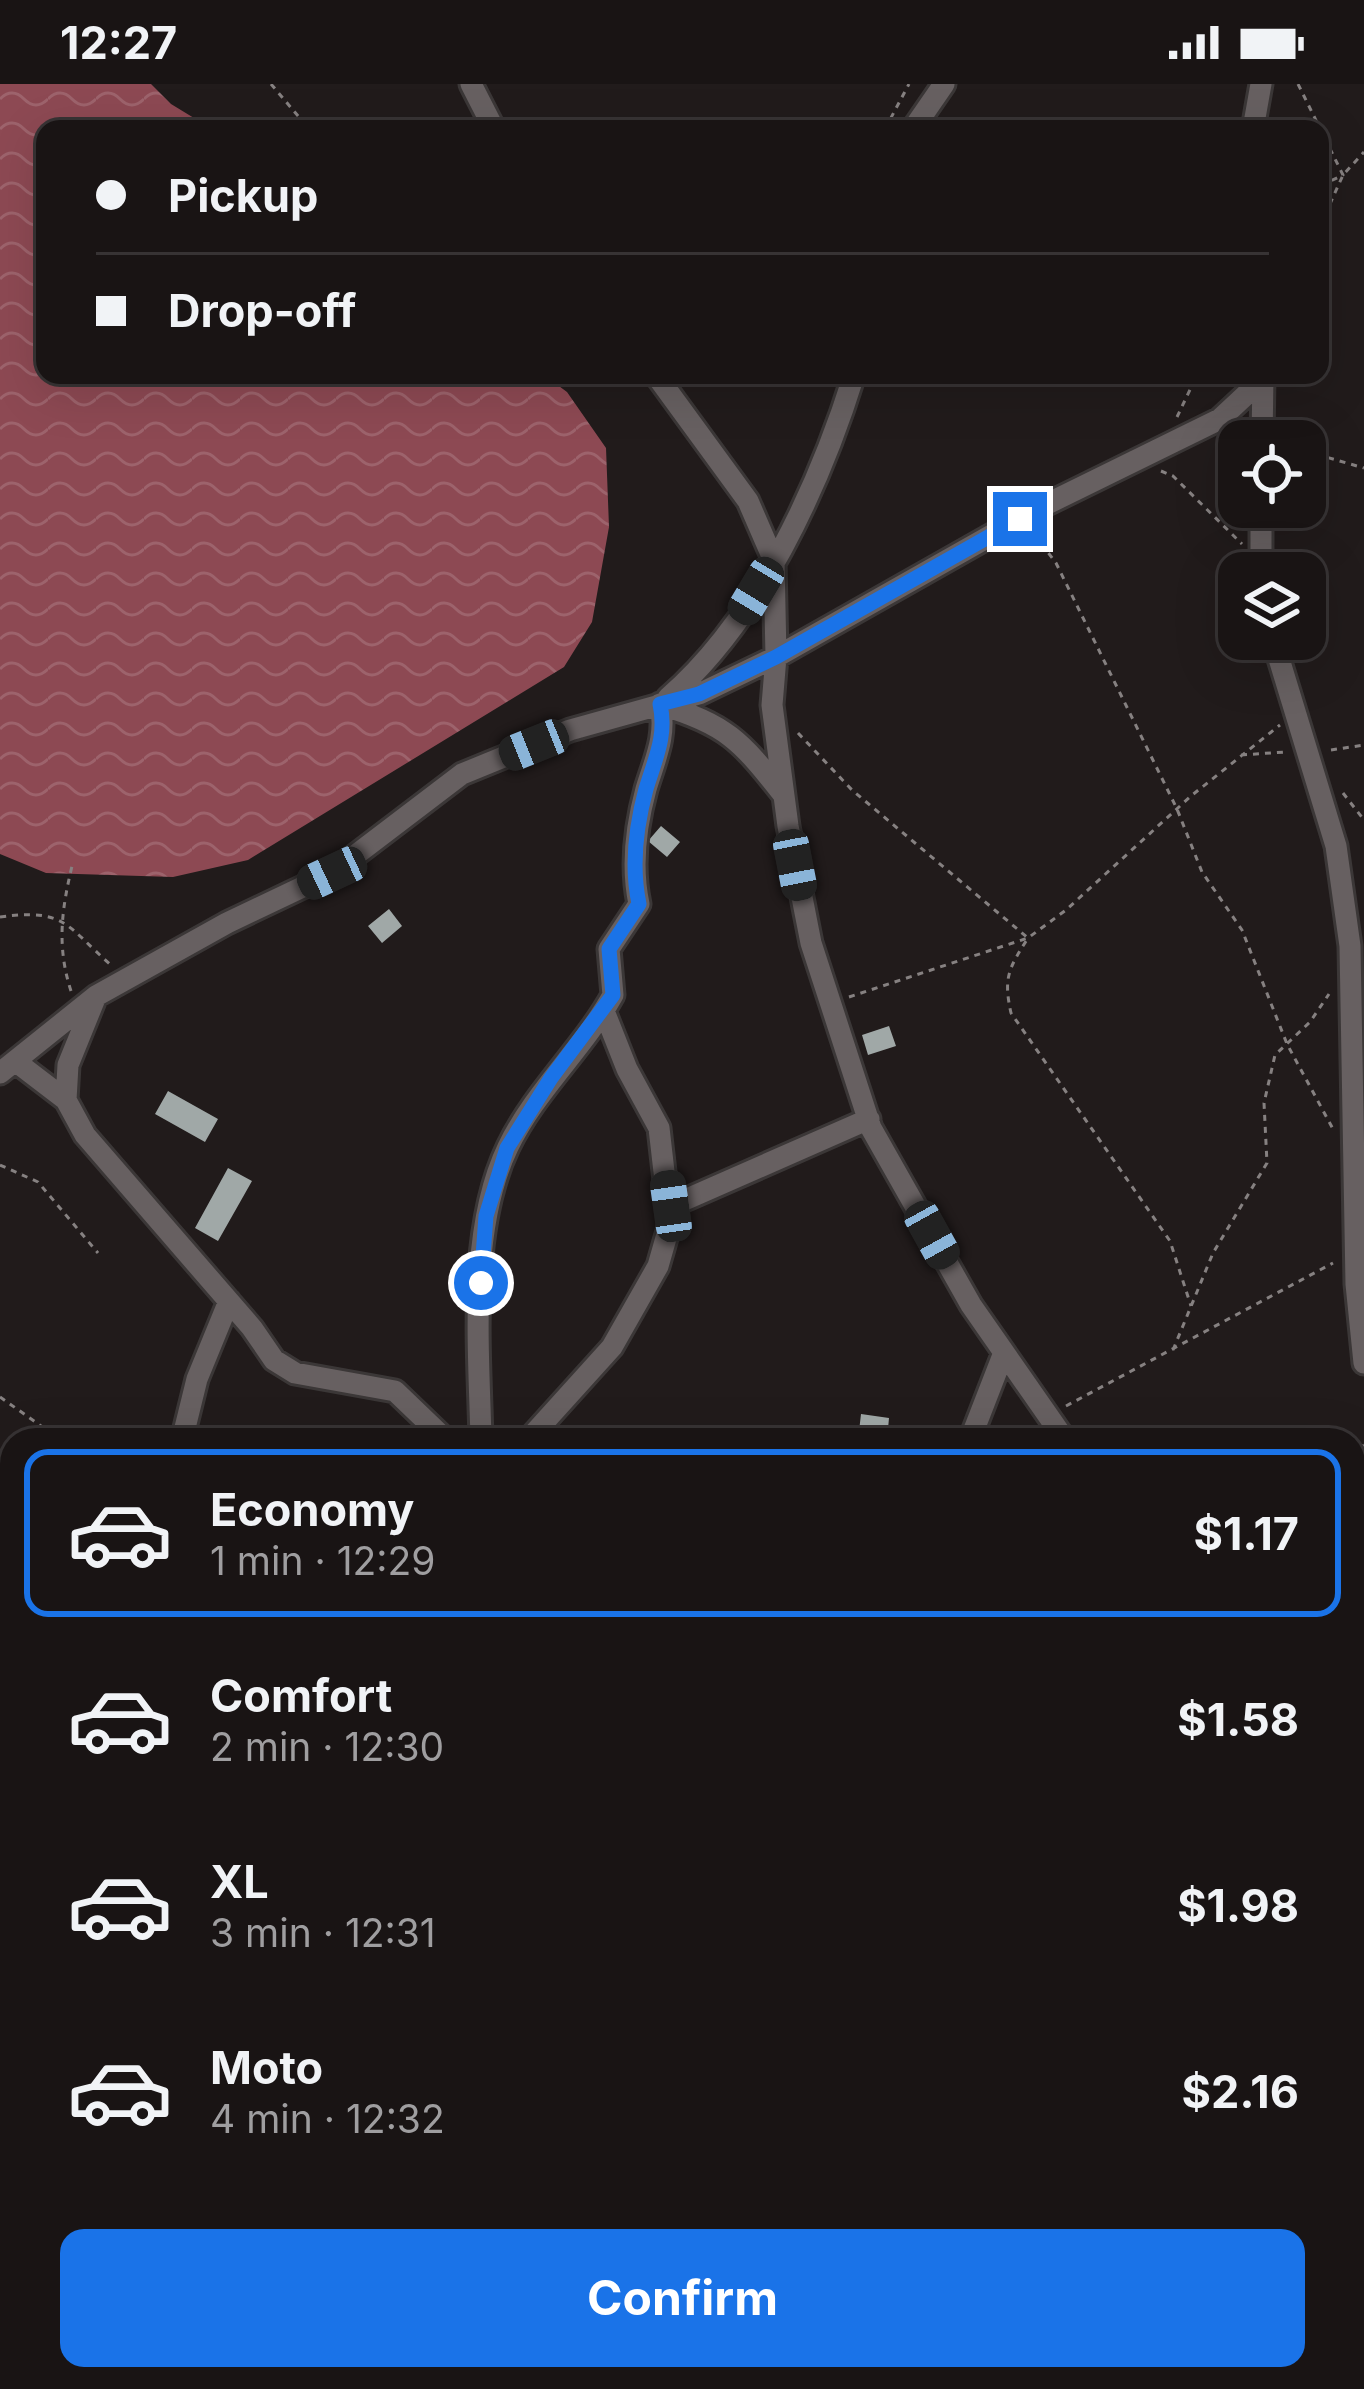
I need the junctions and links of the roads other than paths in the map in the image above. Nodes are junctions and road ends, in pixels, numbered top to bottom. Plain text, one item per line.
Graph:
1 (471, 84) edge
2 (944, 84) edge
3 (1261, 84) edge
4 (489, 120) edge
5 (919, 120) edge
6 (1255, 120) edge
7 (663, 384) edge
8 (851, 384) edge
9 (1256, 384) edge
10 (1264, 384) edge
11 (1263, 420) edge
12 (774, 561) junction
13 (776, 657) junction
14 (1279, 660) edge
15 (660, 704) junction
16 (783, 794) junction
17 (96, 996) junction
18 (604, 1011) junction
19 (8, 1067) edge
20 (66, 1100) junction
21 (868, 1120) junction
22 (671, 1206) junction
23 (229, 1301) junction
24 (1003, 1355) junction
25 (1364, 1363) edge
26 (185, 1428) edge
27 (434, 1428) edge
28 (481, 1428) edge
29 (539, 1428) edge
30 (975, 1428) edge
31 (1057, 1428) edge

1 - 4 street
2 - 5 street
3 - 6 street
7 - 12 street
8 - 12 street
9 - 13 street
10 - 11 street
12 - 13 street
12 - 15 street
13 - 15 street
13 - 16 street
14 - 25 street
15 - 16 street
15 - 17 street
15 - 18 street
16 - 21 street
17 - 19 street
17 - 20 street
18 - 22 street
18 - 28 street
19 - 20 street
20 - 23 street
21 - 22 street
21 - 24 street
22 - 29 street
23 - 26 street
23 - 27 street
24 - 30 street
24 - 31 street

